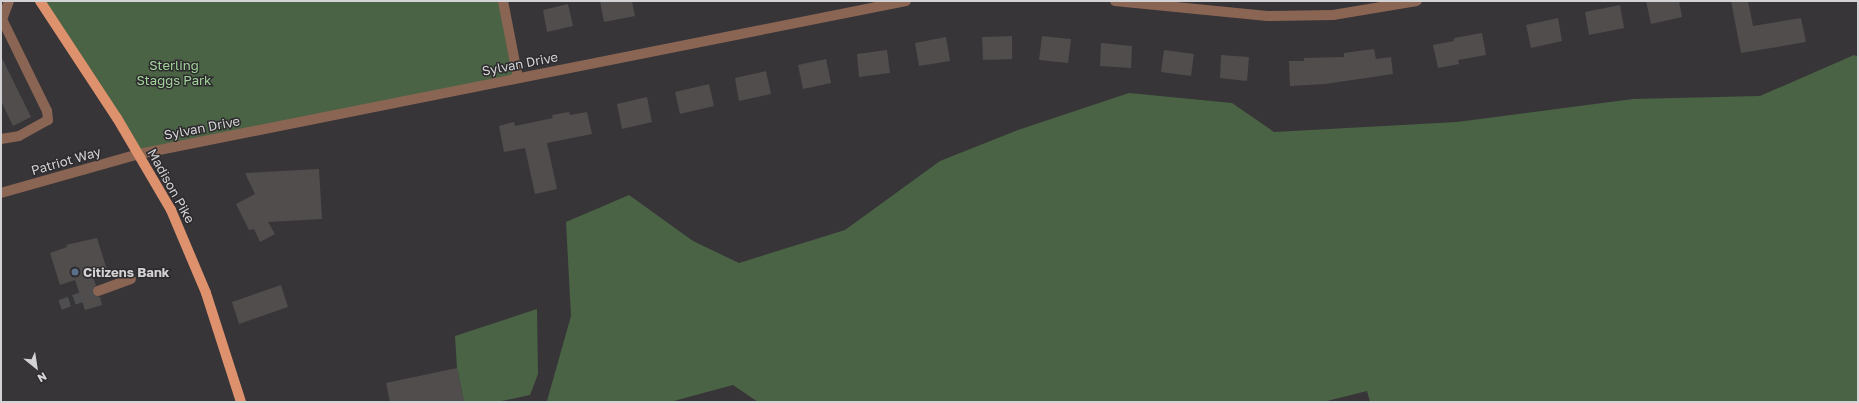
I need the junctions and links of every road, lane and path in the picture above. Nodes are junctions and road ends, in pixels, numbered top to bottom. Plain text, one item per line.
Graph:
1 (9, 1) edge
2 (40, 1) edge
3 (503, 1) edge
4 (906, 1) edge
5 (1115, 1) edge
6 (1417, 1) edge
7 (2, 20) edge
8 (518, 78) junction
9 (1, 139) edge
10 (138, 154) junction
11 (1, 193) edge
12 (131, 279) dead end
13 (98, 291) tunnel mouth
14 (242, 402) edge

1 - 7 street
2 - 10 main road, Madison Pike
3 - 8 street
4 - 8 street, Sylvan Drive
5 - 6 street
7 - 9 street
8 - 10 street, Sylvan Drive
10 - 11 street, Patriot Way
10 - 14 main road, Madison Pike
12 - 13 street

